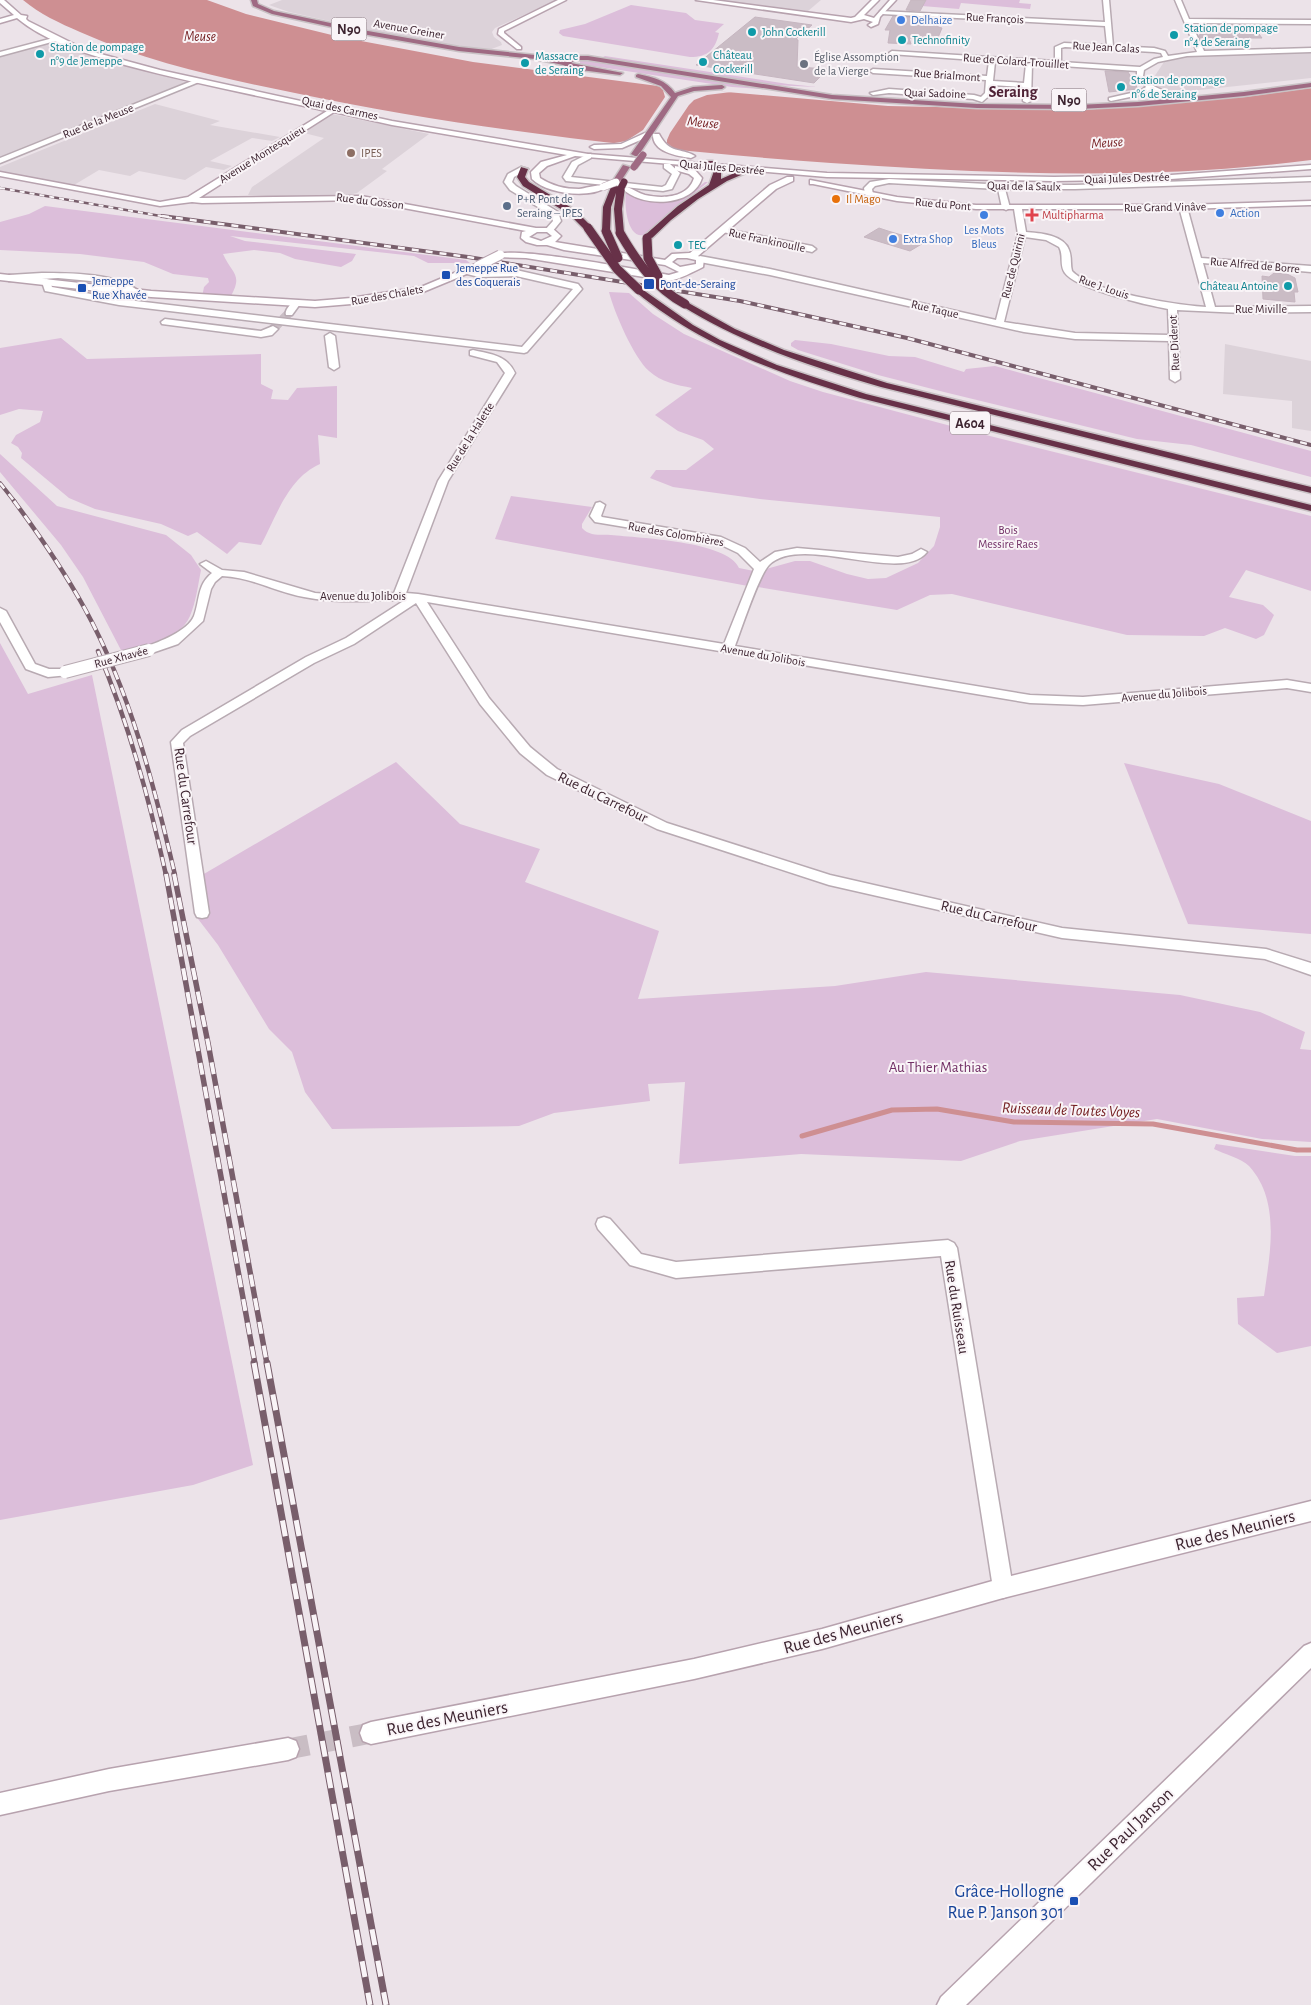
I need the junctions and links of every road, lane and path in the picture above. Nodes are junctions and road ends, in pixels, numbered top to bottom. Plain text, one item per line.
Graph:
1 (0, 0) edge
2 (10, 0) edge
3 (254, 0) edge
4 (563, 0) edge
5 (699, 0) edge
6 (876, 0) edge
7 (893, 0) edge
8 (1106, 0) edge
9 (1178, 0) edge
10 (882, 12) junction
11 (18, 16) junction
12 (858, 17) junction
13 (851, 20) junction
14 (876, 20) junction
15 (1186, 21) junction
16 (0, 22) edge
17 (1311, 22) edge
18 (1108, 24) junction
19 (37, 28) junction
20 (54, 29) junction
21 (56, 39) junction
22 (79, 40) dead end
23 (513, 41) junction
24 (88, 44) dead end
25 (1110, 47) junction
26 (502, 50) junction
27 (1158, 50) junction
28 (1311, 50) edge
29 (519, 51) junction
30 (892, 53) dead end
31 (1201, 53) junction
32 (0, 54) edge
33 (1190, 54) junction
34 (1166, 57) junction
35 (553, 58) junction
36 (574, 58) junction
37 (992, 60) junction
38 (1029, 62) junction
39 (565, 63) junction
40 (1058, 64) junction
41 (992, 69) junction
42 (1001, 69) dead end
43 (1141, 69) junction
44 (873, 70) dead end
45 (1020, 70) dead end
46 (1030, 71) junction
47 (638, 76) junction
48 (673, 80) dead end
49 (990, 80) junction
50 (197, 81) junction
51 (1311, 81) edge
52 (1311, 85) edge
53 (1028, 86) junction
54 (767, 87) junction
55 (1150, 87) junction
56 (687, 88) junction
57 (826, 90) junction
58 (734, 91) dead end
59 (751, 92) dead end
60 (798, 92) junction
61 (1177, 95) junction
62 (674, 97) junction
63 (1112, 99) junction
64 (683, 100) junction
65 (858, 100) junction
66 (982, 100) junction
67 (1027, 101) junction
68 (333, 110) junction
69 (377, 116) junction
70 (652, 136) junction
71 (480, 139) junction
72 (549, 141) dead end
73 (586, 150) junction
74 (563, 152) junction
75 (640, 152) junction
76 (535, 155) dead end
77 (622, 158) joint
78 (0, 161) edge
79 (663, 164) junction
80 (714, 167) junction
81 (1311, 167) edge
82 (524, 169) junction
83 (751, 169) junction
84 (736, 173) junction
85 (0, 174) edge
86 (884, 174) junction
87 (872, 176) junction
88 (943, 177) junction
89 (779, 178) junction
90 (790, 179) junction
91 (1310, 180) edge
92 (713, 184) junction
93 (822, 184) junction
94 (851, 184) junction
95 (620, 186) junction
96 (1001, 186) junction
97 (773, 187) junction
98 (869, 194) junction
99 (190, 199) junction
100 (202, 201) junction
101 (180, 203) junction
102 (1311, 203) edge
103 (1182, 207) junction
104 (1006, 208) junction
105 (1018, 208) junction
106 (536, 230) junction
107 (549, 230) junction
108 (723, 230) junction
109 (1022, 234) junction
110 (546, 242) junction
111 (812, 249) dead end
112 (696, 258) junction
113 (1199, 260) junction
114 (668, 263) junction
115 (1311, 269) edge
116 (686, 270) junction
117 (466, 271) junction
118 (5, 278) edge
119 (47, 285) junction
120 (137, 293) junction
121 (643, 293) junction
122 (296, 304) junction
123 (685, 304) junction
124 (1172, 306) junction
125 (1311, 308) edge
126 (1211, 309) junction
127 (289, 313) tunnel mouth
128 (165, 322) dead end
129 (998, 324) junction
130 (273, 329) tunnel mouth
131 (291, 333) dead end
132 (368, 333) junction
133 (330, 336) junction
134 (1172, 338) junction
135 (422, 339) junction
136 (334, 366) dead end
137 (1175, 380) dead end
138 (1311, 490) edge
139 (600, 506) dead end
140 (1311, 508) edge
141 (921, 552) dead end
142 (206, 564) dead end
143 (760, 569) junction
144 (219, 573) junction
145 (399, 596) junction
146 (418, 597) junction
147 (0, 611) edge
148 (728, 649) junction
149 (1311, 688) edge
150 (202, 913) dead end
151 (1311, 969) edge
152 (604, 1224) dead end
153 (1311, 1511) edge
154 (1004, 1588) junction
155 (1311, 1653) edge
156 (371, 1733) tunnel mouth
157 (288, 1749) tunnel mouth
158 (0, 1804) edge
159 (949, 2005) edge

1 - 11 street
2 - 20 street
3 - 26 main road, Avenue Greiner / N90
4 - 23 street
5 - 13 street
6 - 12 street
7 - 10 street
8 - 18 street
9 - 15 street
10 - 14 street
10 - 18 street, Rue François
11 - 16 street
11 - 19 street, Quai des Carmes
11 - 20 street
12 - 13 street
12 - 14 street
13 - 14 street
15 - 17 street
15 - 31 street
16 - 19 street
18 - 25 street
19 - 21 street, Quai des Carmes
20 - 22 street
21 - 32 street
21 - 50 street, Quai des Carmes
23 - 26 street
23 - 29 street
24 - 69 street, Quai des Carmes
25 - 27 street, Rue Jean Calas
25 - 40 street, Rue Jean Calas
26 - 29 main road, Avenue Greiner
27 - 33 street
27 - 34 street, Rue Jean Calas
28 - 31 street
29 - 35 main road, Avenue Greiner
30 - 37 street, Rue de Colard-Trouillet
31 - 33 street
33 - 34 street
34 - 43 street
35 - 36 main road
35 - 39 main road
36 - 39 main road
36 - 54 main road, N90
37 - 38 street, Rue de Colard-Trouillet
37 - 41 street
38 - 40 street, Rue de Colard-Trouillet
38 - 46 street
39 - 47 main road
40 - 43 street, Rue de Colard-Trouillet
41 - 42 street
41 - 49 street
43 - 55 street
44 - 49 street, Rue Brialmont
45 - 46 street
46 - 53 street
47 - 48 main road
47 - 62 main road
49 - 53 street, Rue Brialmont
49 - 66 street
50 - 68 street, Quai des Carmes
50 - 78 street, Rue de la Meuse
51 - 61 main road, Quai Sadoine / N90
52 - 65 main road, Quai Sadoine / N90
53 - 67 street
54 - 57 main road, N90
54 - 60 main road, N90
55 - 61 street
55 - 63 street
56 - 60 main road
56 - 62 main road
56 - 64 main road
57 - 60 main road
57 - 66 main road, Quai Sadoine / N90
58 - 64 main road
59 - 65 main road
60 - 65 main road, N90
61 - 63 main road, Quai Sadoine / N90
62 - 70 main road, A604
63 - 67 main road, Quai Sadoine / N90
64 - 70 main road, A604
66 - 67 main road, Quai Sadoine / N90
68 - 71 street, Quai des Carmes
68 - 99 street, Avenue Montesquieu
69 - 72 street
69 - 73 street, Quai des Carmes
70 - 73 street
70 - 75 main road, A604
70 - 86 street
71 - 74 street, Quai des Carmes
71 - 76 street
73 - 74 street, Quai des Carmes
73 - 75 street, Quai des Carmes
73 - 77 street, Quai des Carmes
73 - 79 street
73 - 79 street
73 - 95 street, bridge
74 - 82 street
75 - 80 street, Quai Jules Destrée
75 - 95 main road, A604, bridge
77 - 79 street, Quai Jules Destrée
79 - 80 street
79 - 95 street
80 - 83 street, Quai Jules Destrée
80 - 84 street
80 - 86 street, Quai Jules Destrée
80 - 92 highway
81 - 88 street, Quai Jules Destrée
82 - 107 street
82 - 121 highway, bridge
83 - 84 highway
83 - 87 street, Quai Jules Destrée
84 - 89 street
84 - 92 highway
85 - 101 street
86 - 88 street, Quai Jules Destrée
87 - 88 street, Quai Jules Destrée
87 - 94 street
89 - 90 street
89 - 94 street
89 - 97 street
90 - 93 street
90 - 97 street
91 - 96 street, Quai de la Saulx
92 - 123 highway, bridge
93 - 94 street
93 - 98 street, Rue du Pont
94 - 98 street
95 - 121 highway, A604, bridge
95 - 123 highway, A604, bridge
96 - 98 street, Quai de la Saulx
96 - 104 street
97 - 108 street
98 - 104 street, Rue du Pont
99 - 100 street, Rue du Gosson
99 - 101 street
100 - 101 street
100 - 106 street, Rue du Gosson
102 - 103 street, Rue Grand Vinâve
103 - 105 street, Rue Grand Vinâve
103 - 113 street
104 - 105 street, Rue du Pont
105 - 109 street, Rue de Quirini
106 - 107 street, Rue du Gosson
106 - 110 street
107 - 110 street
108 - 111 street, Rue Frankinoulle
108 - 112 street
109 - 124 street, Rue J. Louis
109 - 129 street, Rue de Quirini
110 - 114 street
112 - 114 street
112 - 116 street
112 - 129 street, Rue Taque
113 - 115 street, Rue Alfred de Borre
113 - 126 street
114 - 116 street
116 - 117 street, Rue des Chalets, bridge
117 - 122 street, Rue des Chalets
117 - 135 street
118 - 119 street, Rue des Chalets
118 - 120 street, Rue des Chalets
119 - 120 street, Rue des Chalets
119 - 132 street
120 - 122 street, Rue des Chalets
121 - 140 highway, A604
122 - 127 street
123 - 138 highway, A604
124 - 126 street, Rue J. Louis
124 - 134 street, Rue Diderot
125 - 126 street, Rue Miville
128 - 130 street
129 - 134 street, Rue Taque
131 - 133 street
132 - 133 street
132 - 135 street
133 - 136 street
134 - 137 street, Rue Diderot
135 - 145 street, Rue de la Halette
139 - 143 street, Rue des Colombières
141 - 143 street
142 - 144 street
143 - 148 street
144 - 145 street, Avenue du Jolibois
144 - 147 street, Rue Xhavée, bridge
145 - 146 street, Avenue du Jolibois
146 - 148 street, Avenue du Jolibois
146 - 150 street, Rue du Carrefour
146 - 151 street, Rue du Carrefour
148 - 149 street, Avenue du Jolibois
152 - 154 street, Rue du Ruisseau
153 - 154 street, Rue des Meuniers
154 - 156 street, Rue des Meuniers
155 - 159 street, Rue Paul Janson
157 - 158 street

